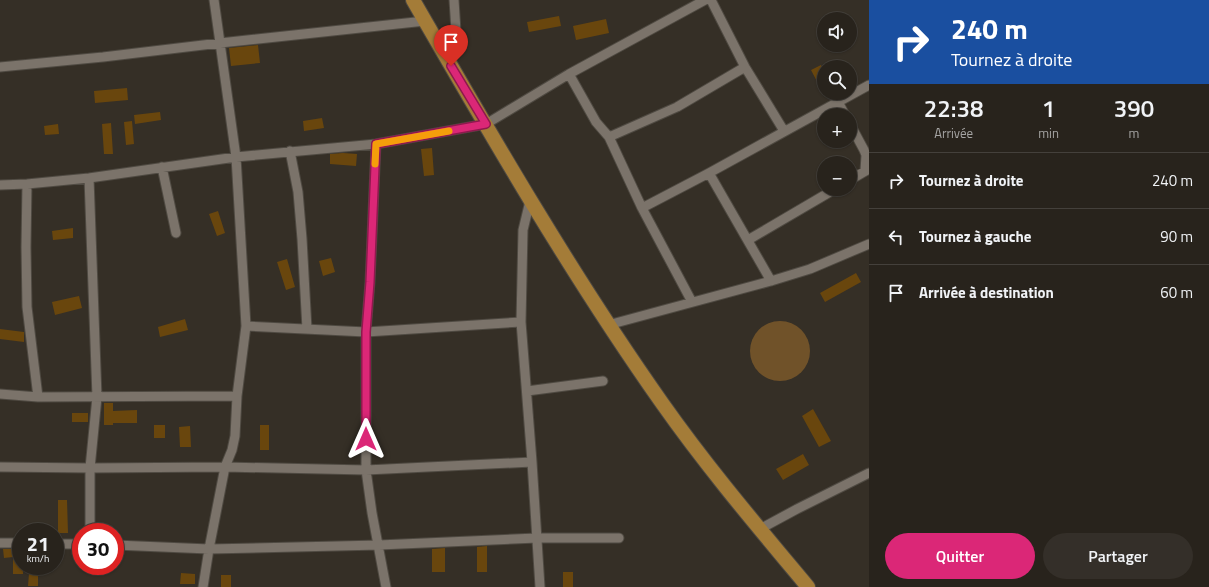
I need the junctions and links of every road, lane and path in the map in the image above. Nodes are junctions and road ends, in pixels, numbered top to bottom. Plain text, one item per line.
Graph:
1 (214, 0) edge
2 (413, 0) edge
3 (454, 0) edge
4 (705, 0) edge
5 (711, 0) edge
6 (425, 22) junction
7 (220, 43) junction
8 (451, 66) junction
9 (0, 67) edge
10 (745, 67) junction
11 (569, 74) junction
12 (869, 85) edge
13 (838, 102) junction
14 (841, 108) edge
15 (486, 124) junction
16 (784, 131) junction
17 (609, 137) junction
18 (857, 137) edge
19 (376, 144) junction
20 (290, 151) junction
21 (236, 157) junction
22 (162, 167) junction
23 (867, 170) edge
24 (709, 172) junction
25 (857, 176) edge
26 (89, 178) junction
27 (27, 184) junction
28 (0, 185) edge
29 (823, 196) edge
30 (530, 201) junction
31 (642, 208) junction
32 (176, 233) dead end
33 (748, 240) junction
34 (869, 244) edge
35 (771, 281) junction
36 (692, 302) junction
37 (521, 322) junction
38 (608, 325) junction
39 (246, 326) junction
40 (307, 329) junction
41 (366, 332) junction
42 (603, 381) dead end
43 (527, 391) junction
44 (0, 394) edge
45 (97, 396) junction
46 (237, 396) junction
47 (38, 397) junction
48 (532, 462) junction
49 (0, 466) edge
50 (225, 467) junction
51 (90, 468) junction
52 (366, 470) junction
53 (869, 473) edge
54 (90, 523) edge
55 (760, 529) junction
56 (537, 538) junction
57 (619, 538) dead end
58 (0, 543) edge
59 (12, 543) edge
60 (124, 545) edge
61 (378, 545) junction
62 (209, 549) junction
63 (203, 587) edge
64 (386, 587) edge
65 (540, 587) edge
66 (808, 587) edge

1 - 7 street
2 - 6 main road
3 - 8 street
4 - 11 street
5 - 10 street
6 - 7 street
6 - 8 main road
7 - 9 street
7 - 21 street
8 - 15 main road
10 - 16 street
10 - 17 street
11 - 15 street
11 - 17 street
12 - 13 street
13 - 14 street
13 - 16 street
15 - 19 street
15 - 30 main road
16 - 24 street
17 - 31 street
18 - 23 street
19 - 20 street
19 - 41 street
20 - 21 street
20 - 40 street
21 - 22 street
21 - 39 street
22 - 26 street
22 - 32 street
23 - 25 street
24 - 31 street
24 - 33 street
26 - 27 street
26 - 45 street
27 - 28 street
27 - 47 street
29 - 33 street
30 - 37 street
30 - 38 main road
31 - 36 street
33 - 35 street
34 - 35 street
35 - 36 street
36 - 38 street
37 - 41 street
37 - 43 street
38 - 55 main road
39 - 40 street
39 - 46 street
40 - 41 street
41 - 52 street
42 - 43 street
43 - 48 street
44 - 47 street
45 - 46 street
45 - 47 street
45 - 51 street
46 - 50 street
48 - 52 street
48 - 56 street
49 - 51 street
50 - 51 street
50 - 52 street
50 - 62 street
51 - 54 street
52 - 61 street
53 - 55 street
55 - 66 main road
56 - 57 street
56 - 61 street
56 - 65 street
58 - 59 street
60 - 62 street
61 - 62 street
61 - 64 street
62 - 63 street

